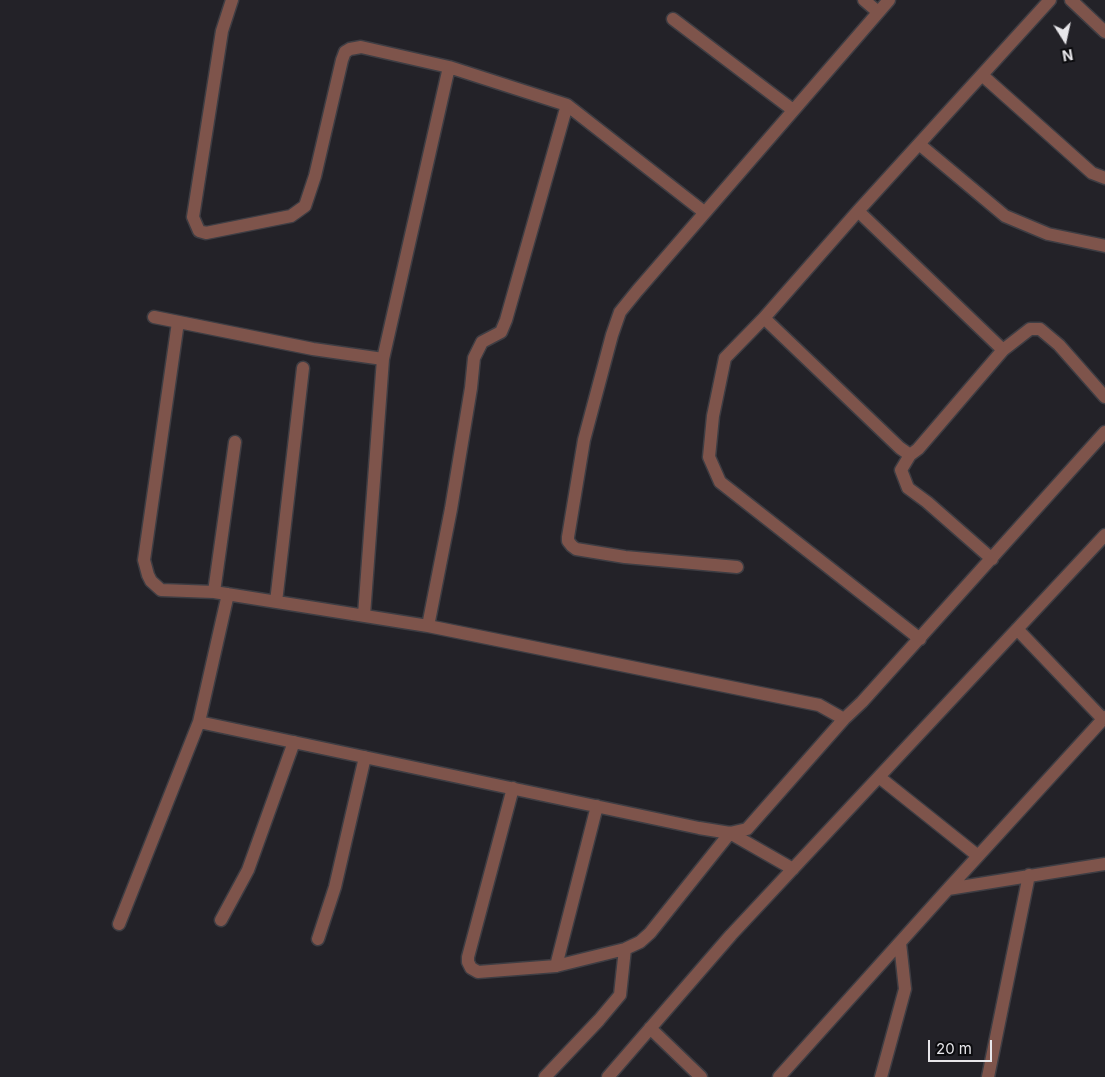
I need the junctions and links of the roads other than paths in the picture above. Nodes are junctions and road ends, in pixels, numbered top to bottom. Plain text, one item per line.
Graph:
1 (232, 0) edge
2 (864, 0) edge
3 (889, 0) edge
4 (1050, 0) edge
5 (1071, 0) edge
6 (878, 12) junction
7 (674, 19) dead end
8 (1105, 32) edge
9 (449, 67) junction
10 (982, 75) junction
11 (568, 105) junction
12 (793, 110) junction
13 (919, 144) junction
14 (1105, 178) edge
15 (858, 211) junction
16 (704, 212) junction
17 (1105, 246) edge
18 (154, 317) dead end
19 (764, 318) junction
20 (178, 322) junction
21 (1003, 350) junction
22 (383, 360) junction
23 (303, 368) dead end
24 (1105, 397) edge
25 (1105, 432) edge
26 (235, 442) dead end
27 (910, 455) junction
28 (1105, 536) edge
29 (992, 559) junction
30 (738, 567) dead end
31 (214, 592) junction
32 (228, 594) junction
33 (276, 602) junction
34 (364, 615) junction
35 (428, 626) junction
36 (1017, 629) junction
37 (920, 639) junction
38 (1104, 718) edge
39 (844, 719) junction
40 (199, 722) junction
41 (294, 742) junction
42 (365, 757) junction
43 (879, 777) junction
44 (513, 788) junction
45 (597, 806) junction
46 (730, 833) junction
47 (978, 856) junction
48 (1105, 864) edge
49 (793, 869) junction
50 (1029, 875) junction
51 (948, 889) junction
52 (221, 920) dead end
53 (119, 924) dead end
54 (318, 939) dead end
55 (900, 943) junction
56 (625, 949) junction
57 (556, 966) junction
58 (650, 1028) junction
59 (545, 1077) edge
60 (608, 1077) edge
61 (700, 1077) edge
62 (779, 1077) edge
63 (882, 1077) edge
64 (988, 1077) edge

1 - 9 street
2 - 6 street
3 - 6 street
4 - 10 street
5 - 8 street
6 - 12 street
7 - 12 street
9 - 11 street
9 - 22 street
10 - 13 street
10 - 14 street
11 - 16 street
11 - 35 street
12 - 16 street
13 - 15 street
13 - 17 street
15 - 19 street
15 - 21 street
16 - 30 street
18 - 20 street
19 - 27 street
19 - 37 street
20 - 22 street
20 - 31 street
21 - 24 street
21 - 27 street
22 - 34 street
23 - 33 street
25 - 29 street
26 - 31 street
27 - 29 street
28 - 36 street
29 - 37 street
31 - 32 street
32 - 33 street
32 - 40 street
33 - 34 street
34 - 35 street
35 - 39 street
36 - 38 street
36 - 43 street
37 - 39 street
38 - 47 street
39 - 46 street
40 - 41 street
40 - 53 street
41 - 42 street
41 - 52 street
42 - 44 street
42 - 54 street
43 - 47 street
43 - 49 street
44 - 45 street
44 - 57 street
45 - 46 street
45 - 57 street
46 - 49 street
46 - 56 street
47 - 51 street
48 - 50 street
49 - 58 street
50 - 51 street
50 - 64 street
51 - 55 street
55 - 62 street
55 - 63 street
56 - 57 street
56 - 59 street
58 - 60 street
58 - 61 street

